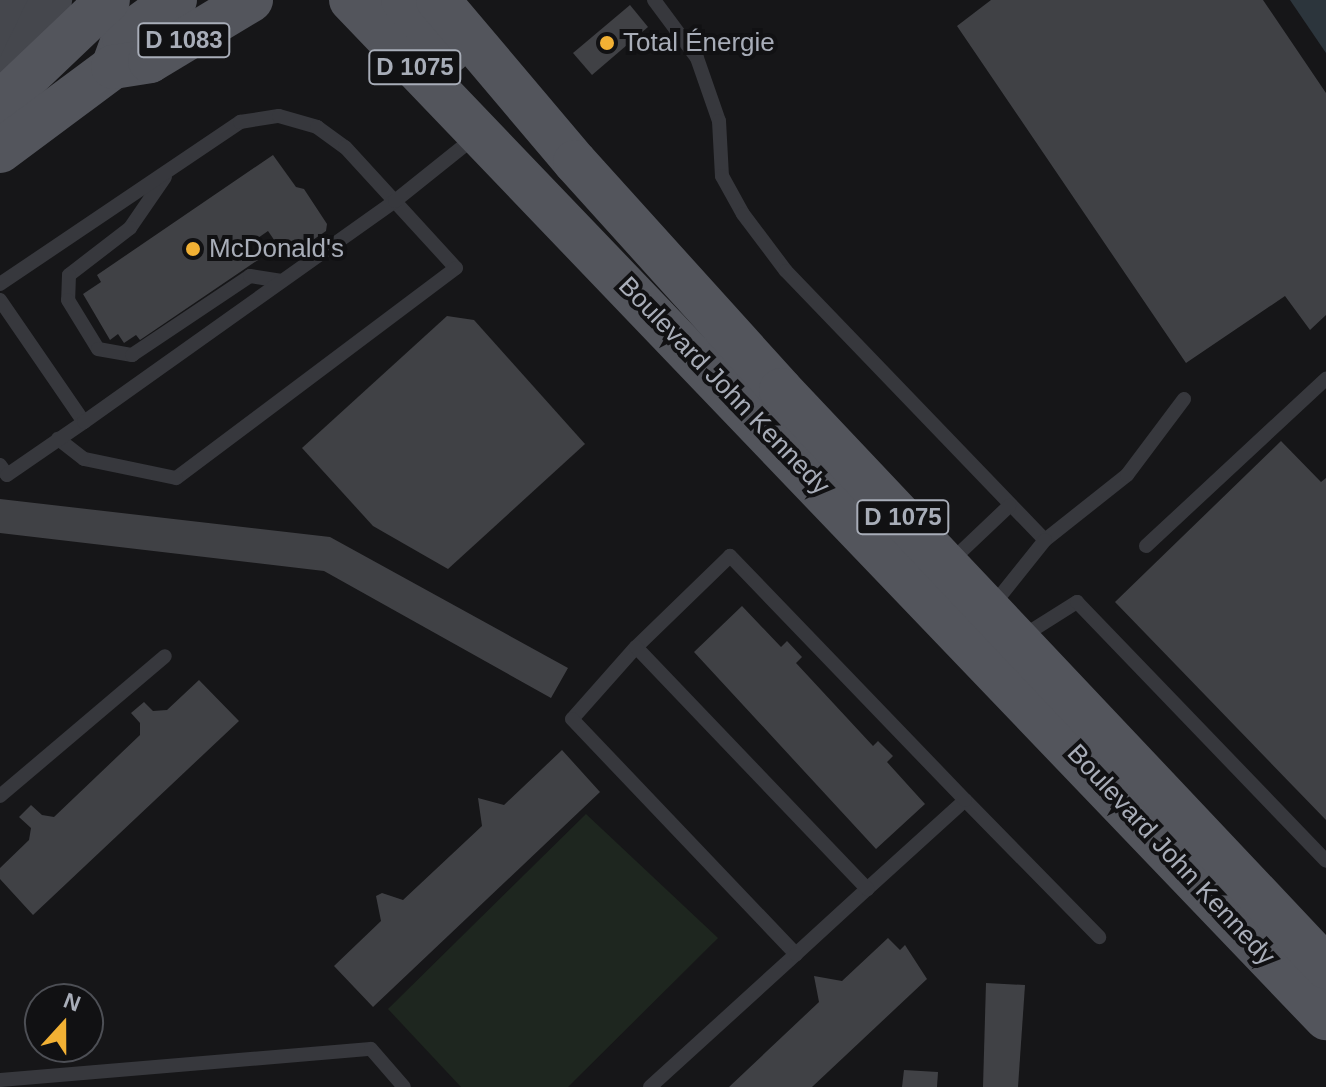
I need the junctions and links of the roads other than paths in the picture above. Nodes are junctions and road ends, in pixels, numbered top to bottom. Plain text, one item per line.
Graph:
1 (10, 0) edge
2 (51, 0) edge
3 (108, 0) edge
4 (175, 0) edge
5 (251, 0) edge
6 (351, 0) edge
7 (403, 0) edge
8 (438, 0) edge
9 (480, 0) edge
10 (654, 0) edge
11 (490, 58) junction
12 (113, 67) junction
13 (1, 102) edge
14 (480, 133) junction
15 (0, 151) edge
16 (575, 162) junction
17 (169, 170) junction
18 (395, 201) junction
19 (282, 281) junction
20 (0, 284) edge
21 (0, 300) edge
22 (1326, 379) edge
23 (1184, 399) dead end
24 (84, 422) junction
25 (58, 439) junction
26 (0, 465) edge
27 (1009, 506) junction
28 (1045, 540) junction
29 (1146, 546) dead end
30 (948, 564) junction
31 (1004, 624) junction
32 (636, 647) junction
33 (165, 656) dead end
34 (0, 796) edge
35 (965, 800) junction
36 (1326, 861) edge
37 (867, 889) junction
38 (1099, 937) dead end
39 (796, 954) junction
40 (1326, 967) edge
41 (1326, 1018) edge
42 (0, 1080) edge
43 (404, 1087) edge
44 (650, 1087) edge

1 - 13 main road
2 - 13 main road
3 - 13 main road, D 1083
4 - 12 main road, D 1083
5 - 12 main road, D 1083
6 - 14 main road, Boulevard John Kennedy / D 1075
7 - 16 main road, Boulevard John Kennedy
8 - 11 main road, Boulevard John Kennedy / D 1075
9 - 11 main road
10 - 27 lane
11 - 16 main road, Boulevard John Kennedy / D 1075
12 - 15 main road, D 1083
14 - 18 lane
14 - 41 main road, Boulevard John Kennedy / D 1075
16 - 30 main road, Boulevard John Kennedy / D 1075
17 - 18 lane
17 - 19 lane
17 - 20 lane
18 - 19 lane
18 - 25 lane
19 - 24 lane
21 - 24 lane
22 - 29 lane
23 - 28 lane
24 - 25 lane
25 - 26 lane
27 - 28 lane
27 - 30 lane
28 - 31 lane
30 - 31 main road, Boulevard John Kennedy / D 1075
31 - 36 lane
31 - 40 main road, Boulevard John Kennedy / D 1075
32 - 35 lane
32 - 37 lane
32 - 39 lane
33 - 34 lane
35 - 37 lane
35 - 38 lane
37 - 39 lane
39 - 44 lane
42 - 43 lane

